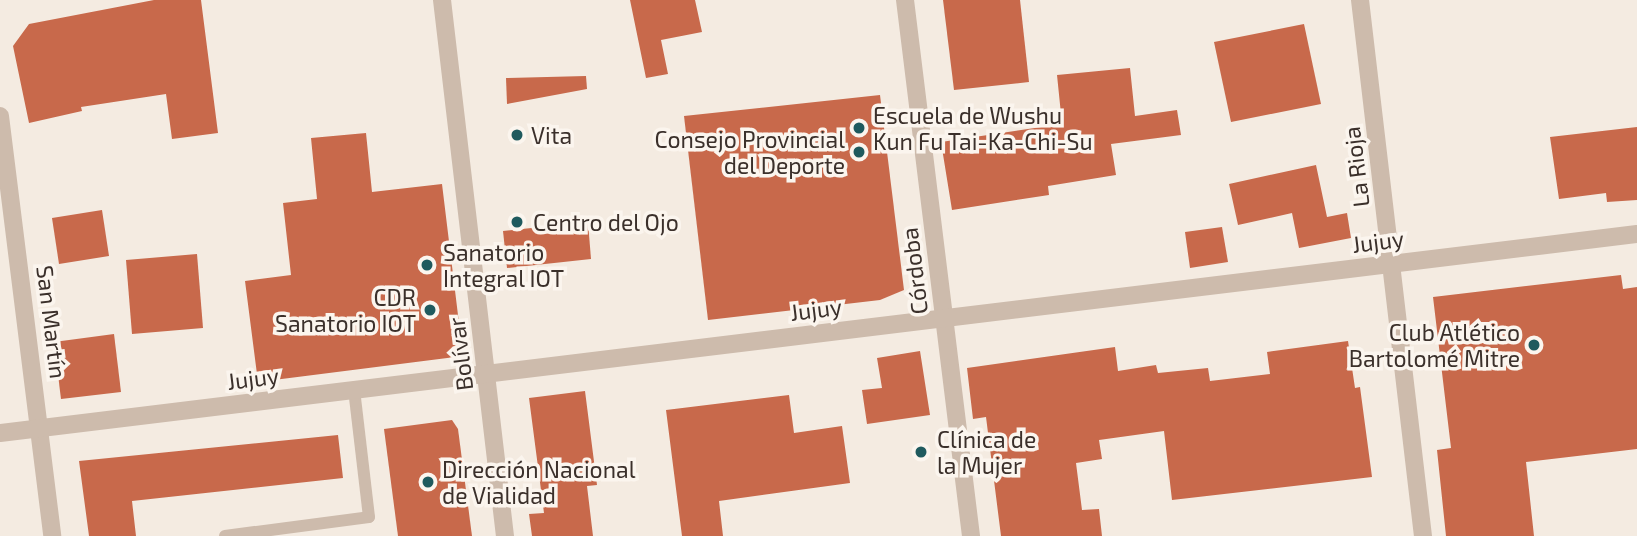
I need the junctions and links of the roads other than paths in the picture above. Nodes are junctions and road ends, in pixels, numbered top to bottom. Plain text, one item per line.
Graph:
1 (442, 0) edge
2 (905, 0) edge
3 (1360, 0) edge
4 (0, 116) edge
5 (1637, 234) edge
6 (1392, 264) junction
7 (944, 318) junction
8 (487, 374) junction
9 (354, 390) junction
10 (41, 428) junction
11 (0, 433) edge
12 (52, 536) edge
13 (225, 536) edge
14 (505, 536) edge
15 (971, 536) edge
16 (1423, 536) edge

1 - 8 street, Bolívar
2 - 7 street, Córdoba
3 - 6 street, La Rioja
4 - 10 street, San Martín
5 - 6 street, Jujuy
6 - 7 street, Jujuy
6 - 16 street, La Rioja
7 - 8 street, Jujuy
7 - 15 street, Córdoba
8 - 9 street, Jujuy
8 - 14 street, Bolívar
9 - 10 street, Jujuy
9 - 13 lane
10 - 11 street, Jujuy
10 - 12 street, San Martín

